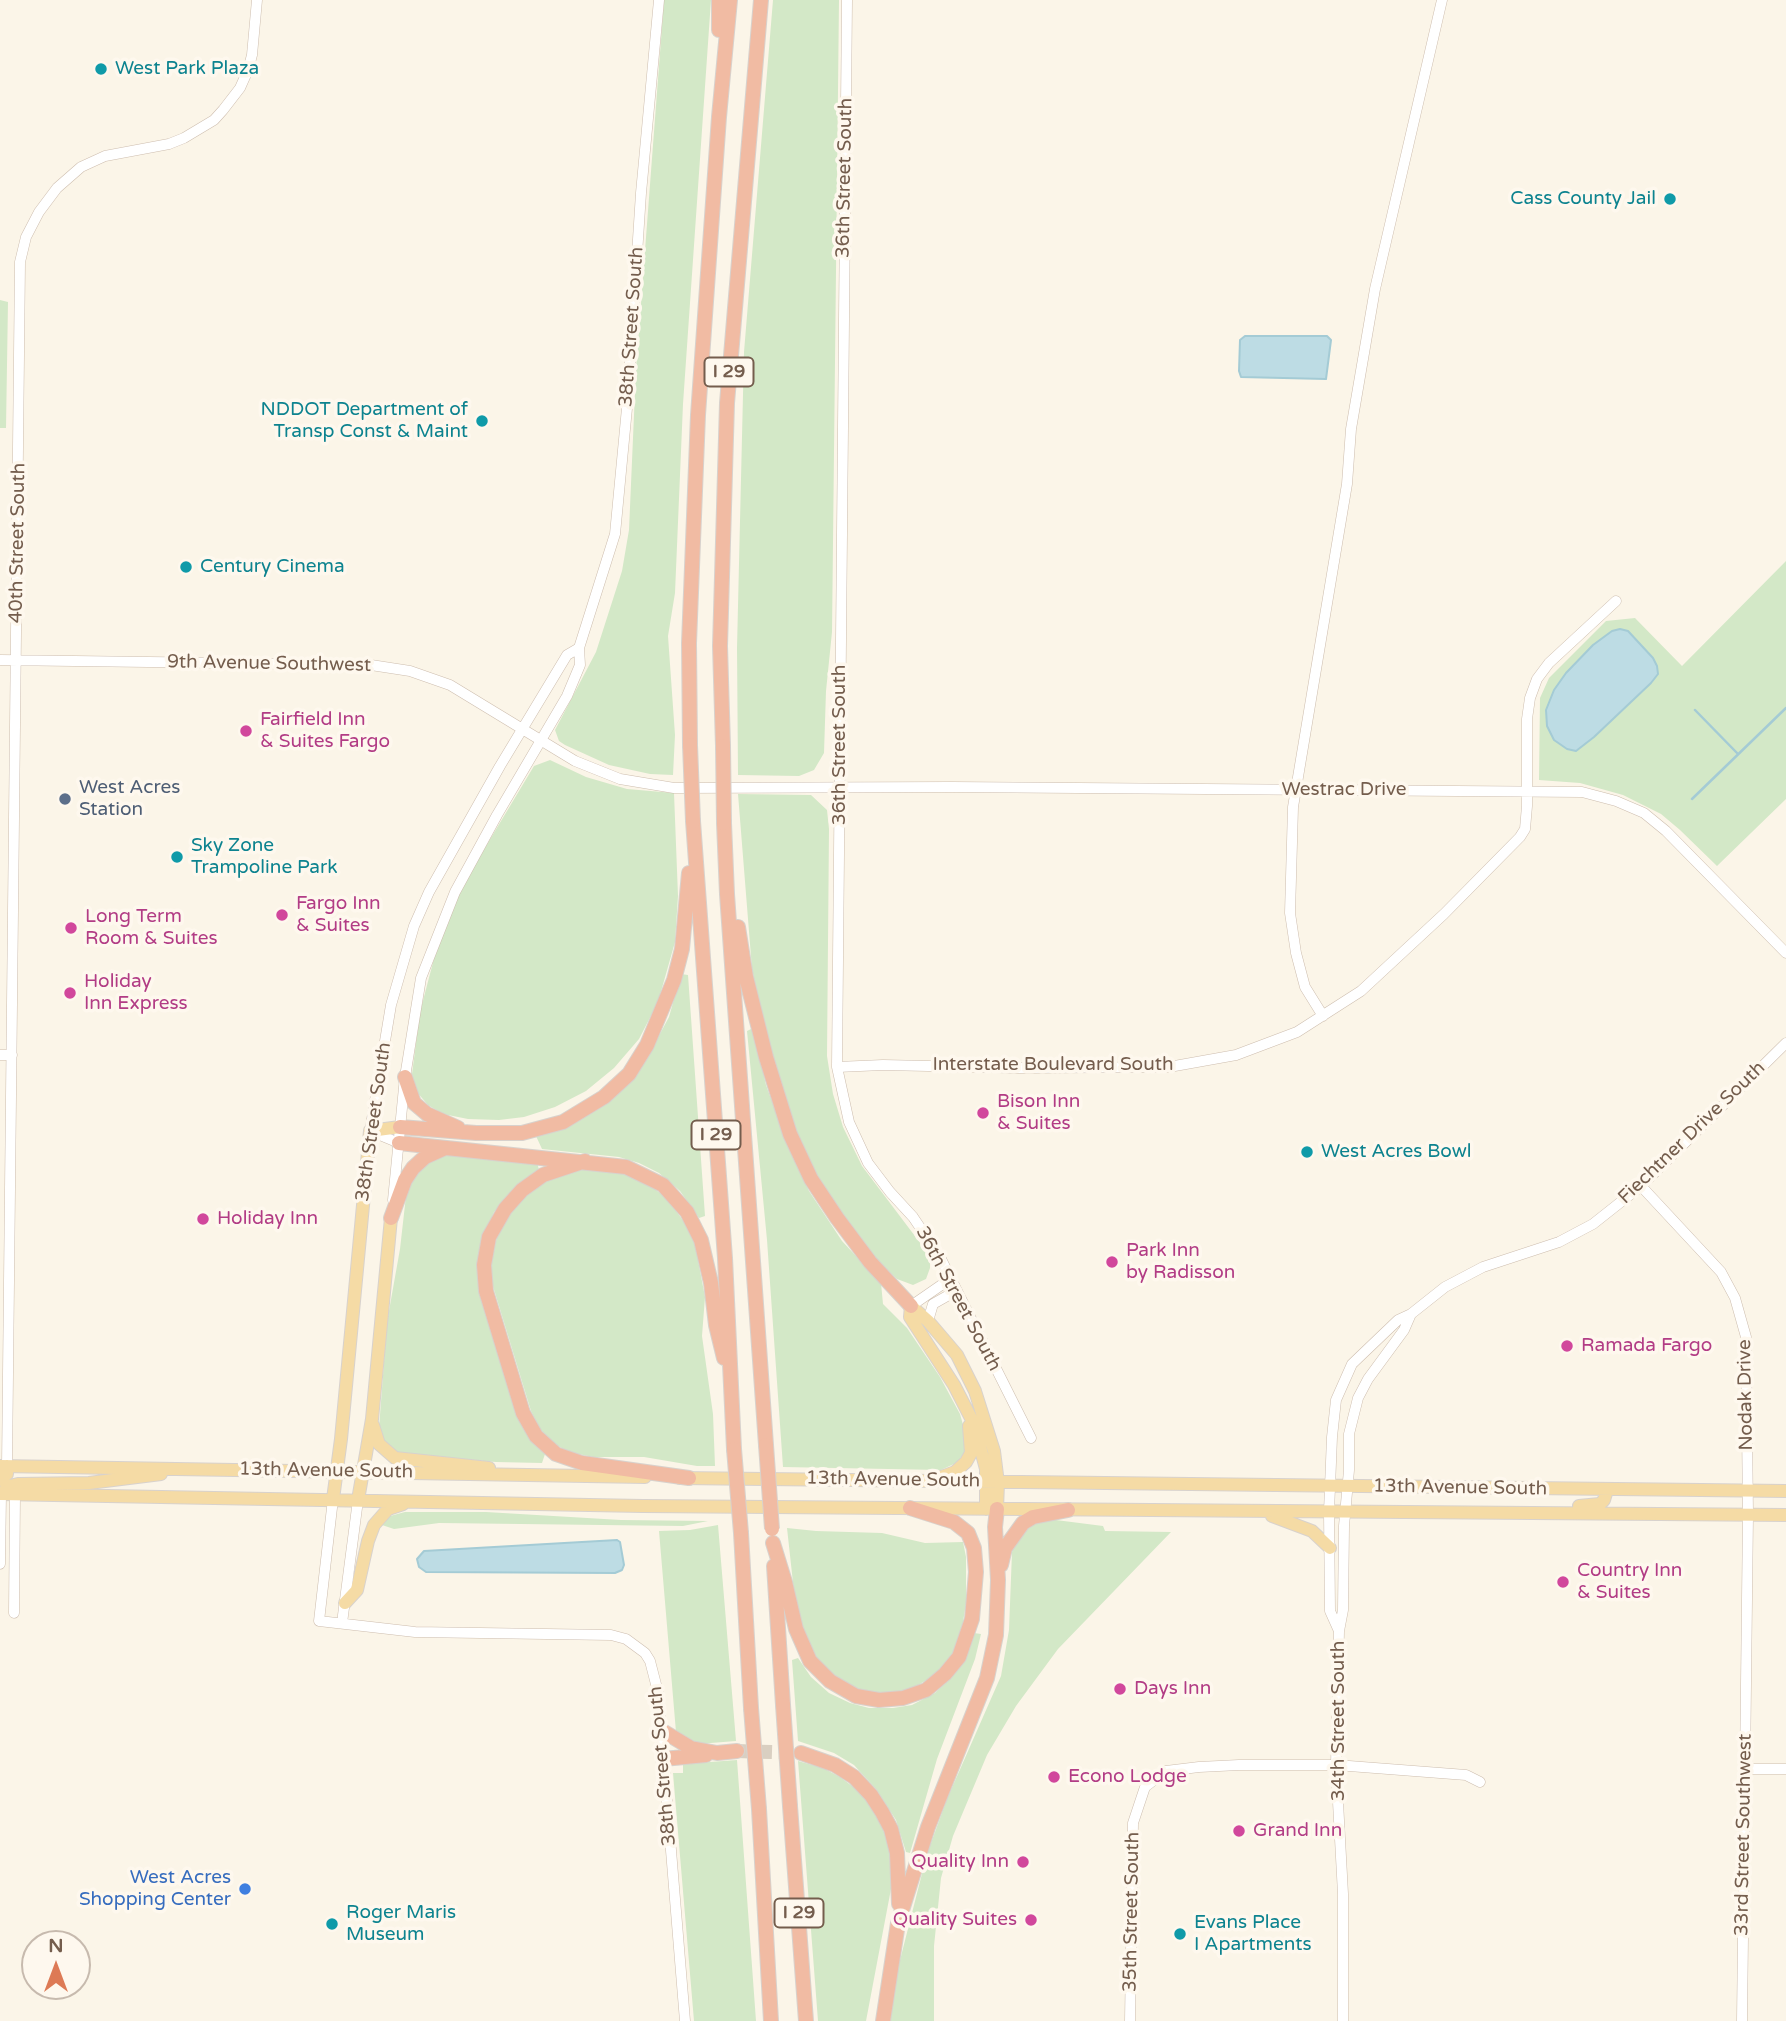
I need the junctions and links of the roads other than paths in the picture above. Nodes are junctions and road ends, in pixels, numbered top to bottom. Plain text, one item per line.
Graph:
1 (257, 0) edge
2 (659, 0) edge
3 (719, 0) edge
4 (730, 0) edge
5 (761, 0) edge
6 (847, 0) edge
7 (1442, 0) edge
8 (719, 119) junction
9 (1616, 601) dead end
10 (579, 648) junction
11 (0, 660) edge
12 (17, 661) junction
13 (523, 729) junction
14 (541, 740) junction
15 (840, 788) junction
16 (1295, 790) junction
17 (1528, 790) junction
18 (692, 827) junction
19 (727, 894) junction
20 (1786, 953) edge
21 (1323, 1016) junction
22 (1786, 1042) edge
23 (0, 1055) edge
24 (12, 1055) junction
25 (837, 1067) junction
26 (405, 1076) junction
27 (400, 1127) junction
28 (370, 1132) junction
29 (476, 1133) junction
30 (399, 1143) junction
31 (445, 1148) junction
32 (585, 1160) junction
33 (1641, 1186) junction
34 (391, 1218) junction
35 (950, 1279) junction
36 (956, 1291) junction
37 (911, 1306) junction
38 (1410, 1314) junction
39 (928, 1321) junction
40 (732, 1388) junction
41 (965, 1405) junction
42 (372, 1419) junction
43 (1031, 1438) dead end
44 (4, 1466) edge
45 (200, 1468) junction
46 (337, 1470) junction
47 (363, 1471) junction
48 (537, 1475) junction
49 (689, 1478) junction
50 (0, 1480) edge
51 (927, 1482) junction
52 (992, 1483) junction
53 (1329, 1486) junction
54 (1348, 1487) junction
55 (1607, 1490) junction
56 (1748, 1490) junction
57 (1786, 1490) edge
58 (0, 1494) edge
59 (15, 1494) junction
60 (333, 1499) junction
61 (358, 1500) junction
62 (417, 1501) junction
63 (909, 1508) junction
64 (991, 1509) junction
65 (1068, 1510) junction
66 (1258, 1512) junction
67 (1329, 1512) junction
68 (1345, 1512) junction
69 (1513, 1513) junction
70 (1748, 1514) junction
71 (1786, 1515) edge
72 (772, 1536) junction
73 (1330, 1548) junction
74 (0, 1564) edge
75 (998, 1580) junction
76 (345, 1603) junction
77 (14, 1614) dead end
78 (342, 1623) junction
79 (1339, 1631) junction
80 (661, 1730) junction
81 (737, 1751) tunnel mouth
82 (717, 1753) junction
83 (801, 1753) tunnel mouth
84 (663, 1759) junction
85 (1336, 1765) junction
86 (1746, 1769) junction
87 (1786, 1769) edge
88 (1480, 1782) dead end
89 (898, 1923) junction
90 (685, 2021) edge
91 (771, 2021) edge
92 (806, 2021) edge
93 (883, 2021) edge
94 (1130, 2021) edge
95 (1343, 2021) edge
96 (1742, 2021) edge

1 - 12 street, 40th Street South
2 - 10 street, 38th Street South
3 - 8 highway
4 - 8 highway, I 29
5 - 19 highway, I 29, bridge
6 - 15 street, 36th Street South
7 - 16 street
8 - 18 highway, I 29, bridge
9 - 17 street, Interstate Boulevard South
10 - 13 street, 38th Street South
10 - 14 street, 38th Street South
11 - 12 street, 9th Avenue Southwest
12 - 13 street, 9th Avenue Southwest
12 - 24 street, 40th Street South
13 - 14 street, 9th Avenue Southwest
13 - 28 street, 38th Street South
14 - 15 street, Westrac Drive
14 - 26 street, 38th Street South
15 - 16 street, Westrac Drive
15 - 25 street, 36th Street South
16 - 17 street, Westrac Drive
16 - 21 street
17 - 20 street, Westrac Drive
17 - 21 street, Interstate Boulevard South
18 - 29 highway
18 - 40 highway, I 29
19 - 37 highway
19 - 72 highway, I 29, bridge
21 - 25 street, Interstate Boulevard South
22 - 33 street, Fiechtner Drive South
23 - 24 street
24 - 44 street, 40th Street South
25 - 35 street, 36th Street South
26 - 27 street, 38th Street South
26 - 29 highway
27 - 28 main road
27 - 29 highway
27 - 30 street, 38th Street South
28 - 30 street
28 - 46 main road, 38th Street South
30 - 31 highway
30 - 34 street, 38th Street South
31 - 32 highway
31 - 34 highway
32 - 40 highway
32 - 49 highway
33 - 38 street, Fiechtner Drive South
33 - 56 street, Nodak Drive
34 - 42 main road, 38th Street South
35 - 36 street, 36th Street South
35 - 37 street
36 - 39 street
36 - 43 street, 36th Street South
37 - 39 main road
37 - 41 main road
38 - 53 street, Fiechtner Drive South
38 - 54 street, Fiechtner Drive South
39 - 52 main road
40 - 91 highway, I 29, bridge
41 - 51 main road
41 - 52 main road
42 - 47 main road, 38th Street South
42 - 48 main road
44 - 45 main road, 13th Avenue South
44 - 50 main road
45 - 46 main road, 13th Avenue South
45 - 58 main road
46 - 47 main road, 13th Avenue South
46 - 60 main road, 38th Street South
47 - 48 main road, 13th Avenue South
47 - 61 main road, 38th Street South
48 - 49 main road, 13th Avenue South
49 - 51 main road, 13th Avenue South
51 - 52 main road, 13th Avenue South
52 - 53 main road, 13th Avenue South
52 - 64 main road
53 - 54 main road, 13th Avenue South
53 - 67 street, Fiechtner Drive South
54 - 55 main road, 13th Avenue South
54 - 68 street, Fiechtner Drive South
55 - 56 main road, 13th Avenue South
55 - 69 main road
56 - 57 main road, 13th Avenue South
56 - 70 street, Nodak Drive
58 - 59 main road, 13th Avenue South
58 - 74 street
59 - 60 main road, 13th Avenue South
59 - 77 street
60 - 61 main road, 13th Avenue South
60 - 78 street, 38th Street South
61 - 62 main road, 13th Avenue South
61 - 76 street, 38th Street South
62 - 63 main road, 13th Avenue South
62 - 76 main road
63 - 64 main road, 13th Avenue South
63 - 72 highway
64 - 65 main road, 13th Avenue South
64 - 75 highway
65 - 66 main road, 13th Avenue South
65 - 75 highway
66 - 67 main road, 13th Avenue South
66 - 73 main road
67 - 68 main road, 13th Avenue South
67 - 73 street, 34th Street South
68 - 69 main road, 13th Avenue South
68 - 79 street, 34th Street South
69 - 70 main road, 13th Avenue South
70 - 71 main road, 13th Avenue South
70 - 86 street, 33rd Street Southwest
72 - 92 highway, I 29, bridge
73 - 79 street, 34th Street South
75 - 89 highway
76 - 78 street, 38th Street South
78 - 80 street, 38th Street South
79 - 85 street, 34th Street South
80 - 82 highway
80 - 84 street, 38th Street South
81 - 82 highway
82 - 84 highway
83 - 89 highway
84 - 90 street, 38th Street South
85 - 88 street
85 - 94 street, 35th Street South
85 - 95 street, 34th Street South
86 - 87 street
86 - 96 street, 33rd Street Southwest
89 - 93 highway

